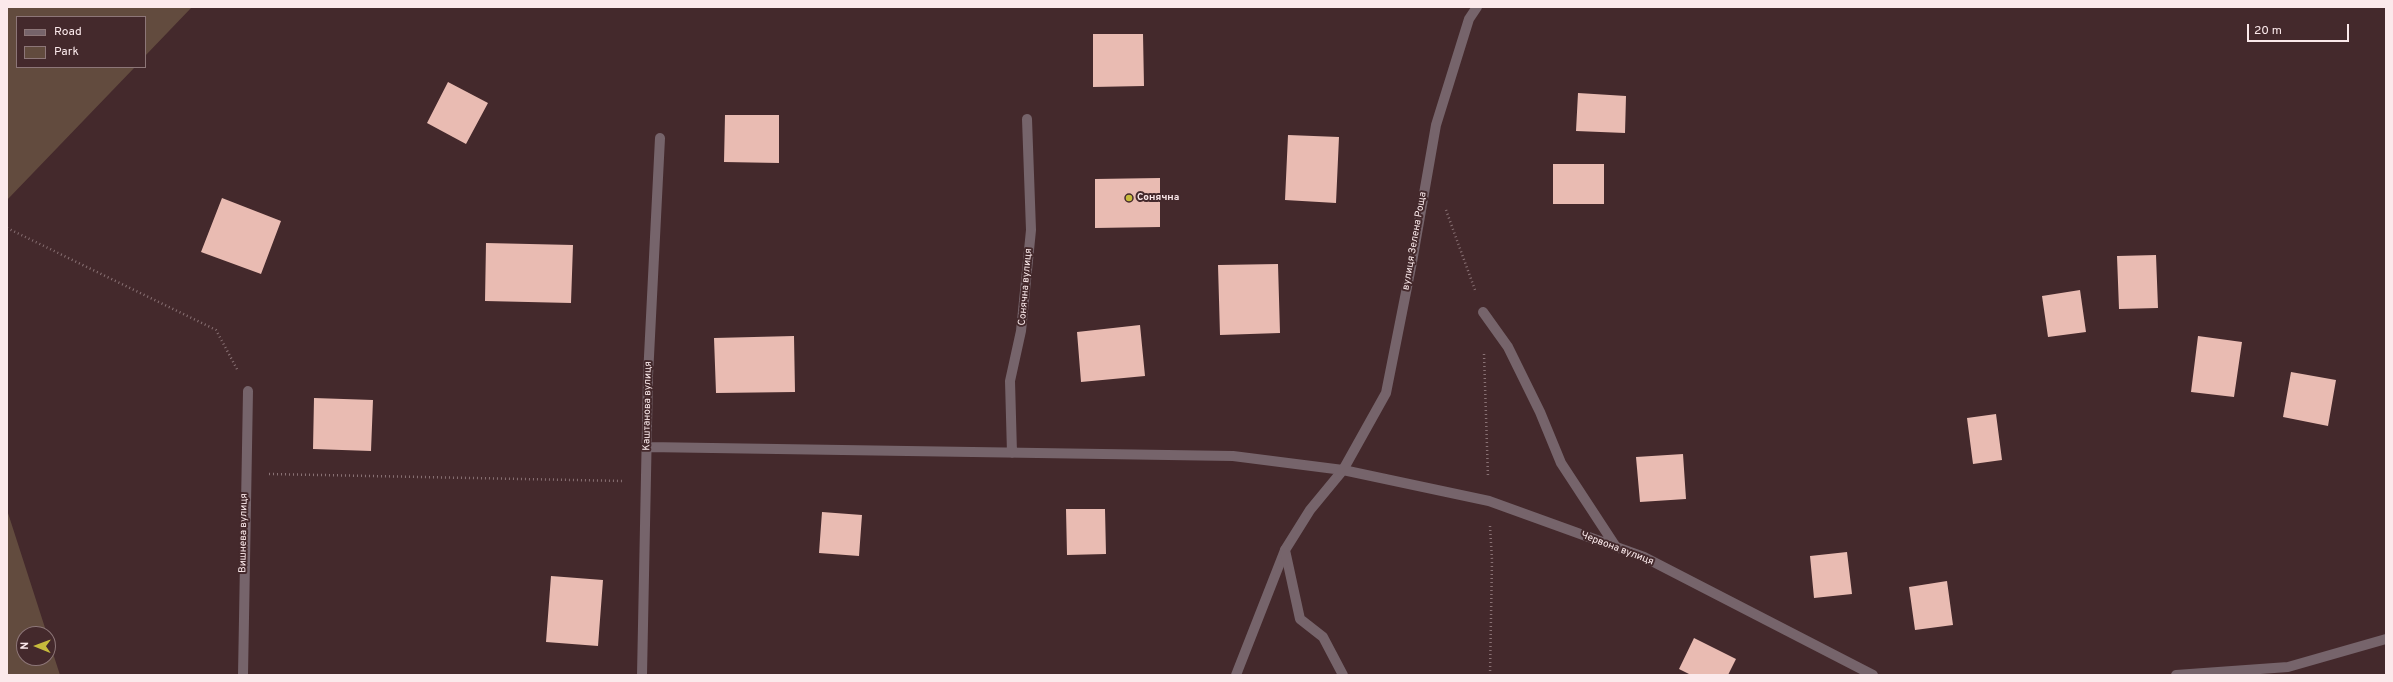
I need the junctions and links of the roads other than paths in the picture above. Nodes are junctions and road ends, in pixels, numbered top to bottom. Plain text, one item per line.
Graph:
1 (1477, 7) edge
2 (1027, 119) dead end
3 (660, 138) dead end
4 (1482, 312) road end
5 (248, 391) road end
6 (647, 447) junction
7 (1012, 453) junction
8 (1342, 470) junction
9 (1616, 547) junction
10 (1285, 550) junction
11 (2386, 639) edge
12 (2289, 671) edge
13 (242, 675) edge
14 (642, 675) edge
15 (1236, 675) edge
16 (1343, 675) edge
17 (1873, 675) edge
18 (2176, 675) edge

1 - 8 street, вулиця Зелена Роща
2 - 7 street, Сонячна вулиця
3 - 6 street, Каштанова вулиця
4 - 9 street
5 - 13 street, Вишнева вулиця
6 - 7 street, Червона вулиця
6 - 14 street, Каштанова вулиця
7 - 8 street, Червона вулиця
8 - 9 street, Червона вулиця
8 - 10 street, вулиця Зелена Роща
9 - 17 street, Червона вулиця
10 - 15 street, вулиця Зелена Роща
10 - 16 street
11 - 12 street
12 - 18 street

